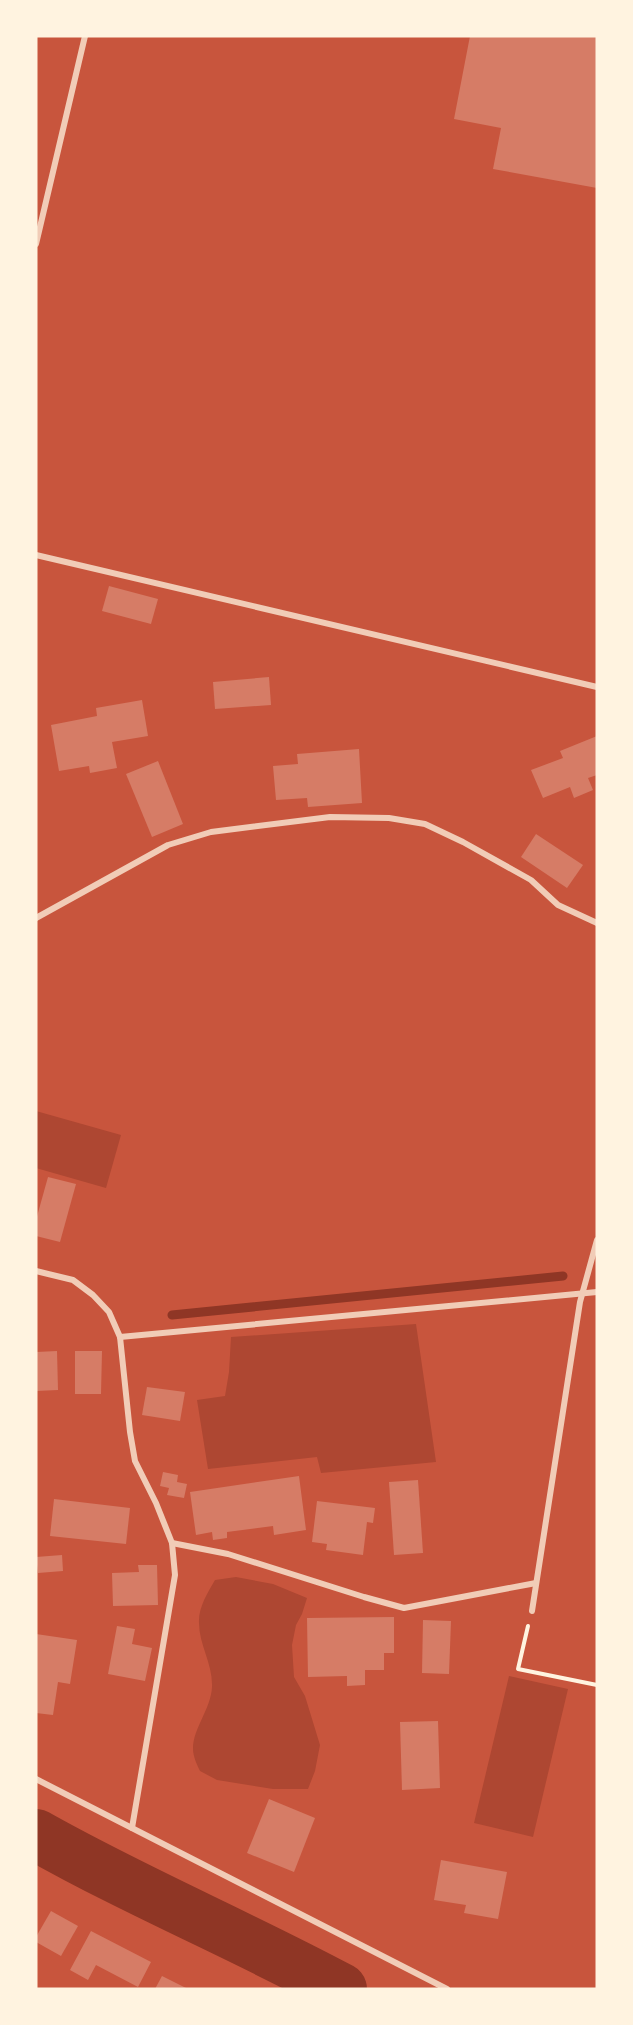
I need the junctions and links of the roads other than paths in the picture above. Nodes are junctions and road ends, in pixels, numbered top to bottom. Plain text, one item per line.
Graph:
1 (85, 36) edge
2 (36, 244) edge
3 (36, 555) edge
4 (597, 687) edge
5 (36, 918) edge
6 (597, 923) edge
7 (597, 1240) edge
8 (36, 1271) edge
9 (597, 1292) edge
10 (583, 1293) junction
11 (120, 1337) junction
12 (172, 1543) junction
13 (536, 1583) junction
14 (532, 1611) road end
15 (36, 1779) edge
16 (132, 1828) junction
17 (447, 1989) edge

1 - 2 street
3 - 4 street
5 - 6 street
7 - 10 street
8 - 11 street
9 - 10 street
10 - 11 street
10 - 13 street
11 - 12 street
12 - 13 street
12 - 16 street
13 - 14 street
15 - 16 street
16 - 17 street

